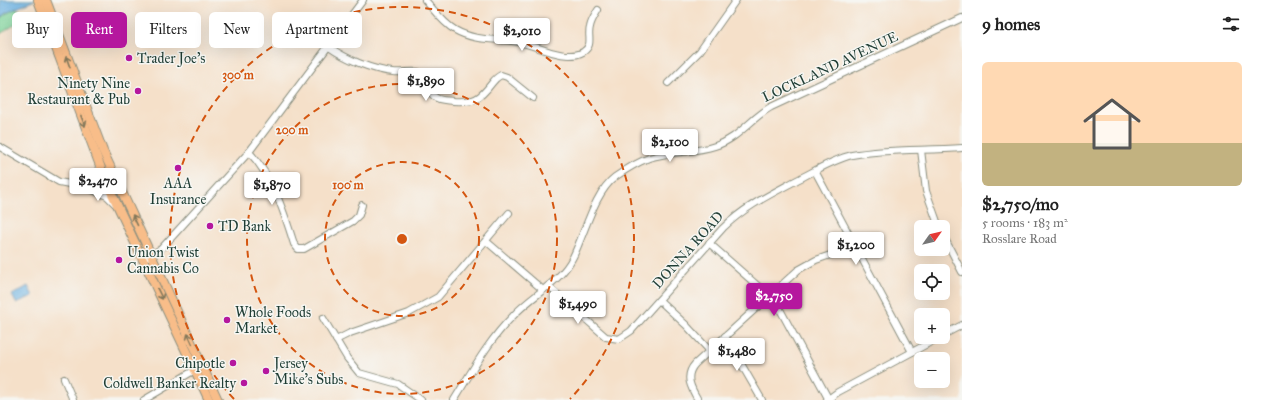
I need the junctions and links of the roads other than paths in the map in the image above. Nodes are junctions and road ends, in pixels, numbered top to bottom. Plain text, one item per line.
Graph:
1 (38, 0) edge
2 (363, 0) edge
3 (425, 0) edge
4 (736, 0) edge
5 (45, 5) edge
6 (598, 10) dead end
7 (354, 12) edge
8 (962, 18) edge
9 (328, 48) edge
10 (330, 48) edge
11 (668, 83) dead end
12 (533, 98) dead end
13 (0, 147) edge
14 (962, 148) edge
15 (921, 150) junction
16 (249, 152) junction
17 (99, 163) junction
18 (815, 171) junction
19 (86, 187) junction
20 (362, 205) dead end
21 (118, 208) junction
22 (509, 213) dead end
23 (936, 220) edge
24 (486, 241) junction
25 (709, 243) junction
26 (856, 246) junction
27 (950, 249) edge
28 (152, 255) junction
29 (144, 259) junction
30 (962, 272) edge
31 (548, 286) junction
32 (543, 290) junction
33 (770, 296) junction
34 (659, 300) junction
35 (323, 318) dead end
36 (962, 325) edge
37 (950, 331) edge
38 (726, 336) junction
39 (336, 340) junction
40 (927, 344) edge
41 (709, 350) junction
42 (912, 352) junction
43 (195, 370) junction
44 (64, 380) dead end
45 (73, 400) edge
46 (144, 400) edge
47 (209, 400) edge
48 (218, 400) edge
49 (421, 400) edge
50 (454, 400) edge
51 (698, 400) edge
52 (762, 400) edge
53 (828, 400) edge

1 - 5 highway
2 - 7 street
3 - 6 street
4 - 11 street
5 -> 17 highway
28 -> 5 highway
8 - 31 street, LOCKLAND AVENUE
9 - 16 street
10 - 12 street
13 - 19 street
14 - 15 street, DONNA ROAD
15 - 18 street, DONNA ROAD
15 - 23 street
16 - 20 street
16 - 28 street
17 - 19 street
17 - 21 highway
18 - 25 street, DONNA ROAD
18 - 26 street
19 - 21 street
21 - 29 highway
22 - 24 street
24 - 32 street
24 - 39 street
25 - 33 street
25 - 34 street, DONNA ROAD
26 - 33 street
26 - 42 street
27 - 30 street
28 - 29 street
48 -> 28 highway
29 -> 43 highway
31 - 32 street, LOCKLAND AVENUE
31 - 34 street, DONNA ROAD
32 - 50 street, LOCKLAND AVENUE
33 - 38 street
33 - 53 street
34 - 41 street
35 - 39 street
36 - 37 street
38 - 41 street
38 - 52 street
39 - 49 street
40 - 42 street
41 - 51 street
42 - 53 street
43 - 46 street
43 - 47 highway
44 - 45 street

